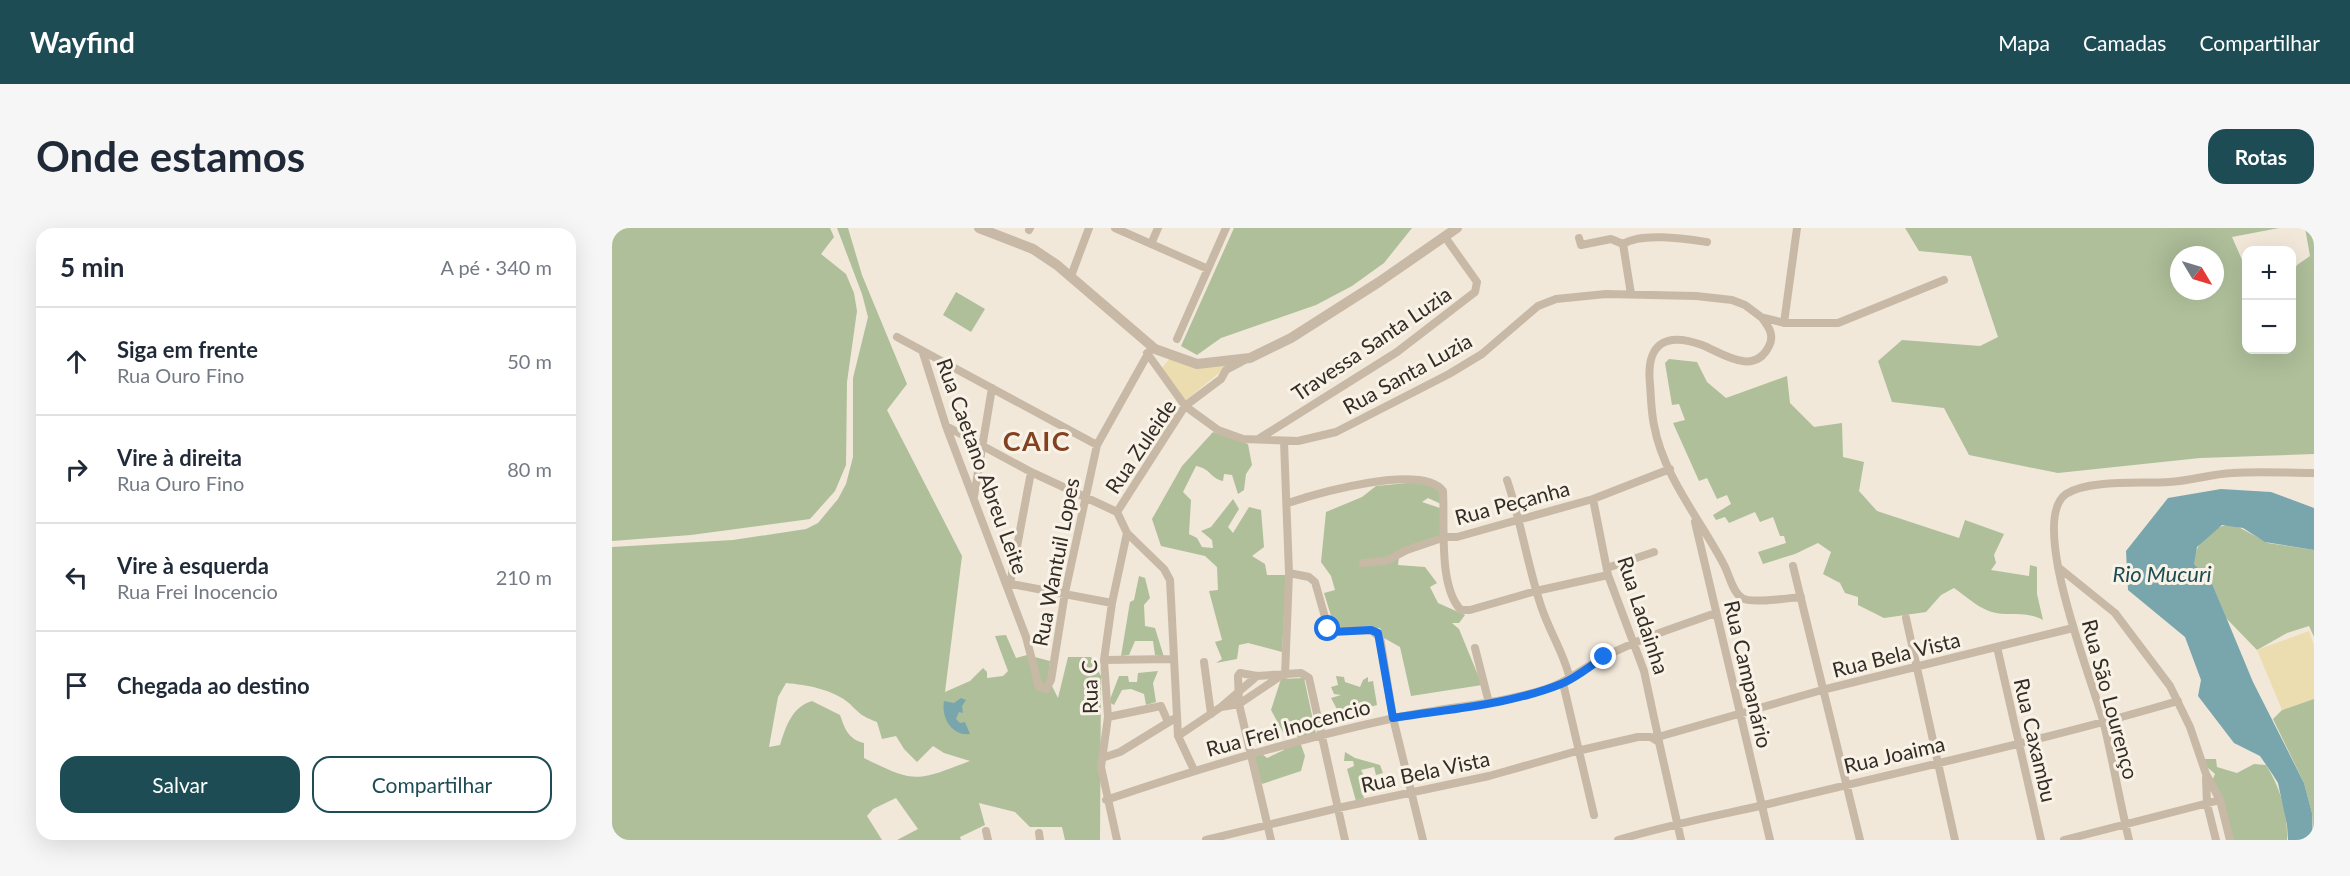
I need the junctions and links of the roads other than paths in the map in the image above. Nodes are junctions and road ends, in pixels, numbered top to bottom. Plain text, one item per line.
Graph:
1 (979, 228) edge
2 (1089, 228) edge
3 (1115, 228) edge
4 (1158, 228) edge
5 (1226, 228) edge
6 (1457, 228) edge
7 (1797, 228) edge
8 (1445, 237) junction
9 (1579, 238) dead end
10 (1707, 242) dead end
11 (1151, 244) junction
12 (1623, 244) junction
13 (1208, 269) junction
14 (1071, 276) junction
15 (1944, 280) dead end
16 (1631, 294) junction
17 (1761, 317) junction
18 (1784, 323) junction
19 (897, 337) dead end
20 (1177, 339) dead end
21 (1151, 351) junction
22 (923, 353) junction
23 (1250, 358) junction
24 (992, 388) junction
25 (1185, 406) junction
26 (946, 426) junction
27 (1260, 439) junction
28 (1284, 442) junction
29 (982, 444) junction
30 (1097, 445) junction
31 (1670, 469) junction
32 (1031, 472) junction
33 (2314, 473) edge
34 (1507, 480) dead end
35 (974, 496) junction
36 (1084, 497) junction
37 (1593, 499) junction
38 (1288, 503) junction
39 (1117, 512) junction
40 (1694, 516) junction
41 (1520, 520) junction
42 (1126, 533) junction
43 (1445, 537) junction
44 (1654, 552) dead end
45 (1363, 563) dead end
46 (1793, 566) dead end
47 (2058, 567) junction
48 (1608, 572) junction
49 (1289, 573) junction
50 (1008, 583) junction
51 (1536, 591) junction
52 (1065, 592) junction
53 (1801, 597) junction
54 (1112, 603) junction
55 (1716, 613) junction
56 (1906, 618) dead end
57 (2073, 628) junction
58 (1633, 643) junction
59 (1997, 647) junction
60 (1475, 648) dead end
61 (1172, 658) junction
62 (1104, 660) junction
63 (1204, 662) dead end
64 (1915, 669) junction
65 (1284, 675) junction
66 (1257, 676) junction
67 (1567, 681) junction
68 (1046, 689) joint
69 (1822, 690) junction
70 (1239, 691) junction
71 (2178, 701) junction
72 (1489, 703) junction
73 (1239, 704) junction
74 (1221, 707) junction
75 (1211, 714) junction
76 (1740, 714) junction
77 (1108, 717) junction
78 (1177, 717) junction
79 (1393, 718) junction
80 (1168, 722) junction
81 (2104, 723) junction
82 (1320, 735) junction
83 (1178, 736) junction
84 (1656, 739) junction
85 (2019, 743) junction
86 (1577, 751) junction
87 (1250, 755) junction
88 (1102, 758) junction
89 (1936, 763) junction
90 (1194, 770) junction
91 (2206, 774) junction
92 (1846, 784) junction
93 (1409, 792) junction
94 (1106, 800) junction
95 (2220, 800) junction
96 (2207, 804) junction
97 (1761, 805) junction
98 (1338, 808) junction
99 (1594, 816) dead end
100 (1677, 822) junction
101 (2125, 825) junction
102 (1268, 826) junction
103 (1117, 840) edge
104 (1206, 840) edge
105 (1271, 840) edge
106 (1345, 840) edge
107 (1423, 840) edge
108 (1618, 840) edge
109 (1681, 840) edge
110 (1770, 840) edge
111 (1860, 840) edge
112 (1955, 840) edge
113 (2041, 840) edge
114 (2064, 840) edge
115 (2128, 840) edge
116 (2216, 840) edge
117 (2230, 840) edge

1 - 14 street
2 - 14 street
3 - 11 street
4 - 11 street
5 - 13 street
6 - 8 street
7 - 18 street
8 - 23 street
8 - 27 street, Travessa Santa Luzia
9 - 12 street
10 - 12 street
11 - 13 street
12 - 16 street
13 - 20 street
14 - 21 street
15 - 18 street, Rua Santa Luzia
16 - 17 street, Rua Santa Luzia
16 - 28 street, Rua Santa Luzia
17 - 18 street, Rua Santa Luzia
17 - 31 street, Rua Campanário
19 - 22 street
21 - 23 street
21 - 25 street, Rua Santa Luzia
21 - 30 street, Rua Wantuil Lopes
22 - 24 street
22 - 26 street, Rua Caetano Abreu Leite
23 - 25 street, Rua Zuleide
24 - 29 street
24 - 30 street
25 - 27 street, Rua Santa Luzia
25 - 39 street, Rua Zuleide
26 - 29 street
26 - 35 street, Rua Caetano Abreu Leite
27 - 28 street, Rua Santa Luzia
28 - 38 street
29 - 32 street
29 - 35 street
30 - 36 street, Rua Wantuil Lopes
31 - 37 street, Rua Peçanha
31 - 40 street, Rua Campanário
32 - 36 street
32 - 50 street
33 - 47 street, Rua São Lourenço
34 - 41 street
35 - 50 street, Rua Caetano Abreu Leite
36 - 39 street
36 - 52 street, Rua Wantuil Lopes
37 - 41 street, Rua Peçanha
37 - 48 street, Rua Ladainha
38 - 43 street
38 - 49 street
39 - 42 street
40 - 53 street, Rua Campanário
40 - 55 street, Rua Campanário
41 - 43 street, Rua Peçanha
41 - 51 street
42 - 54 street, Rua C
42 - 61 street
43 - 45 street, Rua Peçanha
43 - 51 street
44 - 48 street
46 - 53 street
47 - 57 street, Rua São Lourenço
47 - 71 street
48 - 51 street
48 - 58 street, Rua Ladainha
49 - 65 street
49 - 79 street
50 - 52 street
50 - 68 street, Rua Caetano Abreu Leite
51 - 67 street
52 - 54 street
52 - 68 street, Rua Wantuil Lopes
53 - 69 street
54 - 62 street, Rua C
55 - 58 street, Rua Frei Inocencio
55 - 76 street, Rua Campanário
56 - 64 street
57 - 59 street, Rua Bela Vista
57 - 81 street, Rua São Lourenço
58 - 67 street, Rua Frei Inocencio
58 - 84 street, Rua Ladainha
59 - 64 street, Rua Bela Vista
59 - 85 street, Rua Caxambu
60 - 72 street
61 - 62 street
61 - 78 street
62 - 77 street, Rua C
63 - 75 street
64 - 69 street, Rua Bela Vista
64 - 89 street
65 - 66 street
65 - 73 street
65 - 82 street
66 - 70 street
66 - 70 street
67 - 72 street, Rua Frei Inocencio
67 - 86 street
69 - 76 street, Rua Bela Vista
69 - 92 street
70 - 73 street
70 - 74 street
71 - 81 street, Rua Joaima
71 - 91 street
72 - 79 street, Rua Frei Inocencio
73 - 74 street
73 - 87 street
74 - 75 street
75 - 83 street
76 - 84 street, Rua Bela Vista
76 - 97 street, Rua Campanário
77 - 80 street
77 - 88 street, Rua C
78 - 80 street
78 - 83 street
79 - 82 street, Rua Frei Inocencio
79 - 93 street
80 - 88 street
81 - 85 street, Rua Joaima
81 - 101 street, Rua São Lourenço
82 - 87 street, Rua Frei Inocencio
82 - 98 street
83 - 90 street
84 - 86 street, Rua Bela Vista
84 - 100 street, Rua Ladainha
85 - 89 street, Rua Joaima
85 - 113 street, Rua Caxambu
86 - 93 street, Rua Bela Vista
86 - 99 street
87 - 90 street, Rua Frei Inocencio
87 - 102 street
88 - 94 street, Rua C
89 - 92 street, Rua Joaima
89 - 112 street
90 - 94 street, Rua Frei Inocencio
91 - 95 street
91 - 96 street
92 - 97 street, Rua Joaima
92 - 111 street
93 - 98 street, Rua Bela Vista
93 - 107 street
94 - 103 street, Rua C
95 - 96 street
95 - 117 street
96 - 101 street
96 - 116 street
97 - 100 street, Rua Joaima
97 - 110 street, Rua Campanário
98 - 102 street, Rua Bela Vista
98 - 106 street
100 - 108 street, Rua Joaima
100 - 109 street, Rua Ladainha
101 - 114 street
101 - 115 street, Rua São Lourenço
102 - 104 street, Rua Bela Vista
102 - 105 street

